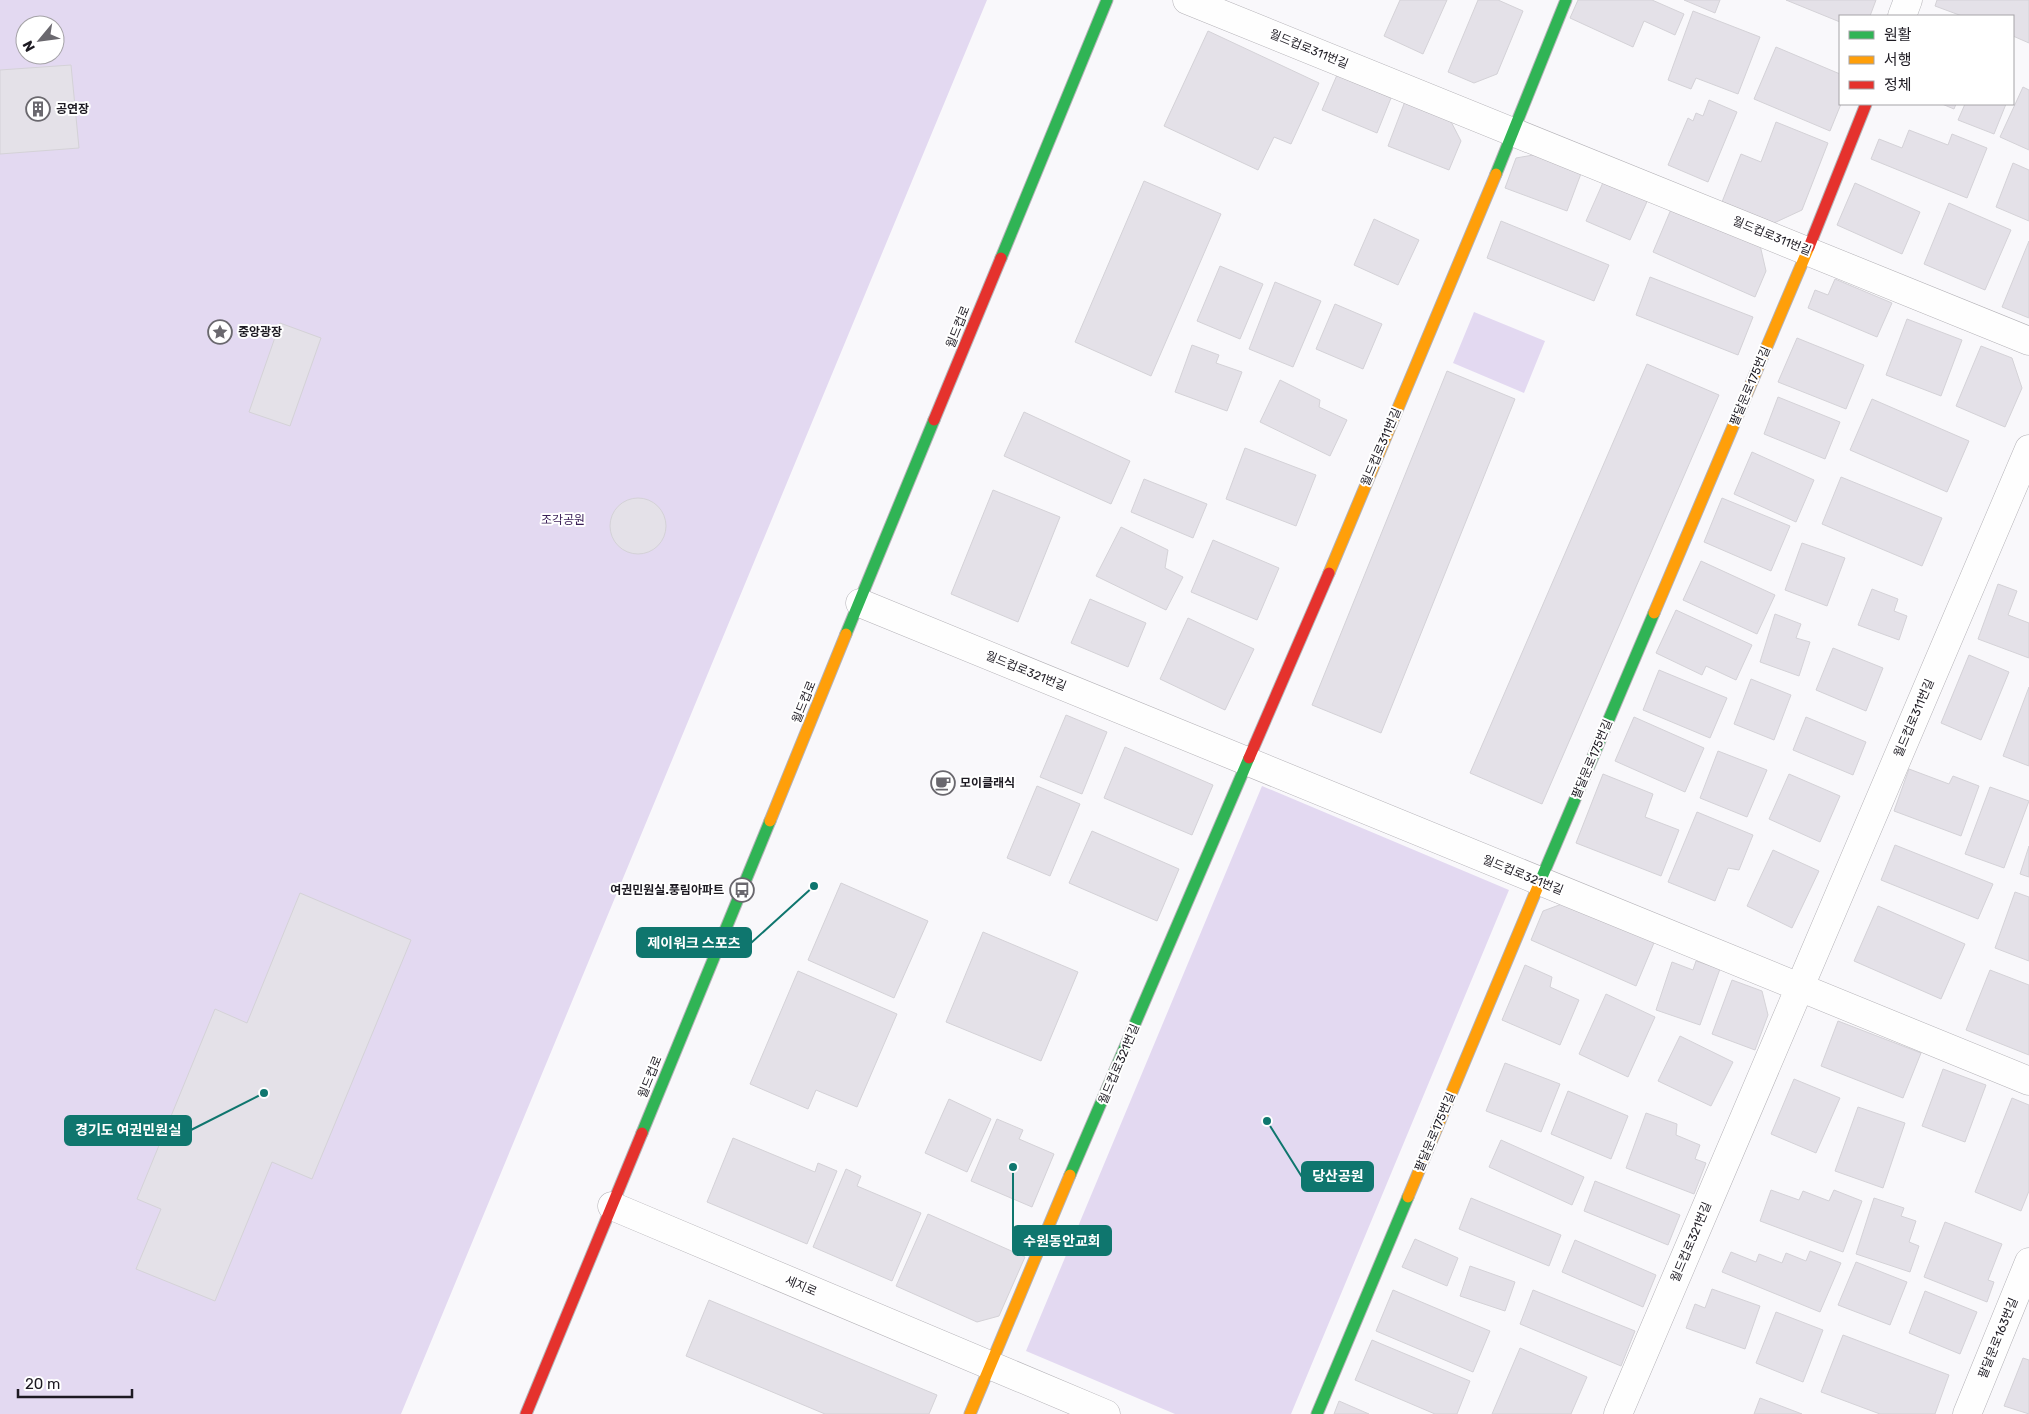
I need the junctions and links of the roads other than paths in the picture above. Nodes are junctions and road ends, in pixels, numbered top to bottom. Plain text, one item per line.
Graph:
1 (1107, 0) edge
2 (1187, 0) edge
3 (1566, 0) edge
4 (1908, 0) edge
5 (1902, 15) edge
6 (1866, 105) edge
7 (1514, 132) junction
8 (1807, 251) junction
9 (2029, 341) edge
10 (2029, 449) edge
11 (860, 603) junction
12 (1248, 762) junction
13 (1540, 881) junction
14 (1799, 987) junction
15 (2029, 1081) edge
16 (612, 1206) junction
17 (2029, 1262) edge
18 (990, 1365) junction
19 (526, 1414) edge
20 (970, 1414) edge
21 (1106, 1414) edge
22 (1317, 1414) edge
23 (1618, 1414) edge
24 (1967, 1414) edge

1 - 11 street, 월드컵로
2 - 7 street, 월드컵로311번길
3 - 7 street, 월드컵로311번길
4 - 5 street
6 - 8 street, 팔달문로175번길
7 - 8 street, 월드컵로311번길
7 - 12 street, 월드컵로311번길
8 - 9 street, 월드컵로311번길
8 - 13 street, 팔달문로175번길
10 - 14 street, 월드컵로311번길
11 - 12 street, 월드컵로321번길
11 - 16 street, 월드컵로
12 - 13 street, 월드컵로321번길
12 - 18 street, 월드컵로321번길
13 - 14 street, 월드컵로321번길
13 - 22 street, 팔달문로175번길
14 - 15 street, 월드컵로321번길
14 - 23 street, 월드컵로321번길
16 - 18 street, 세지로
16 - 19 street, 월드컵로
17 - 24 street, 팔달문로163번길
18 - 20 street
18 - 21 street, 세지로

